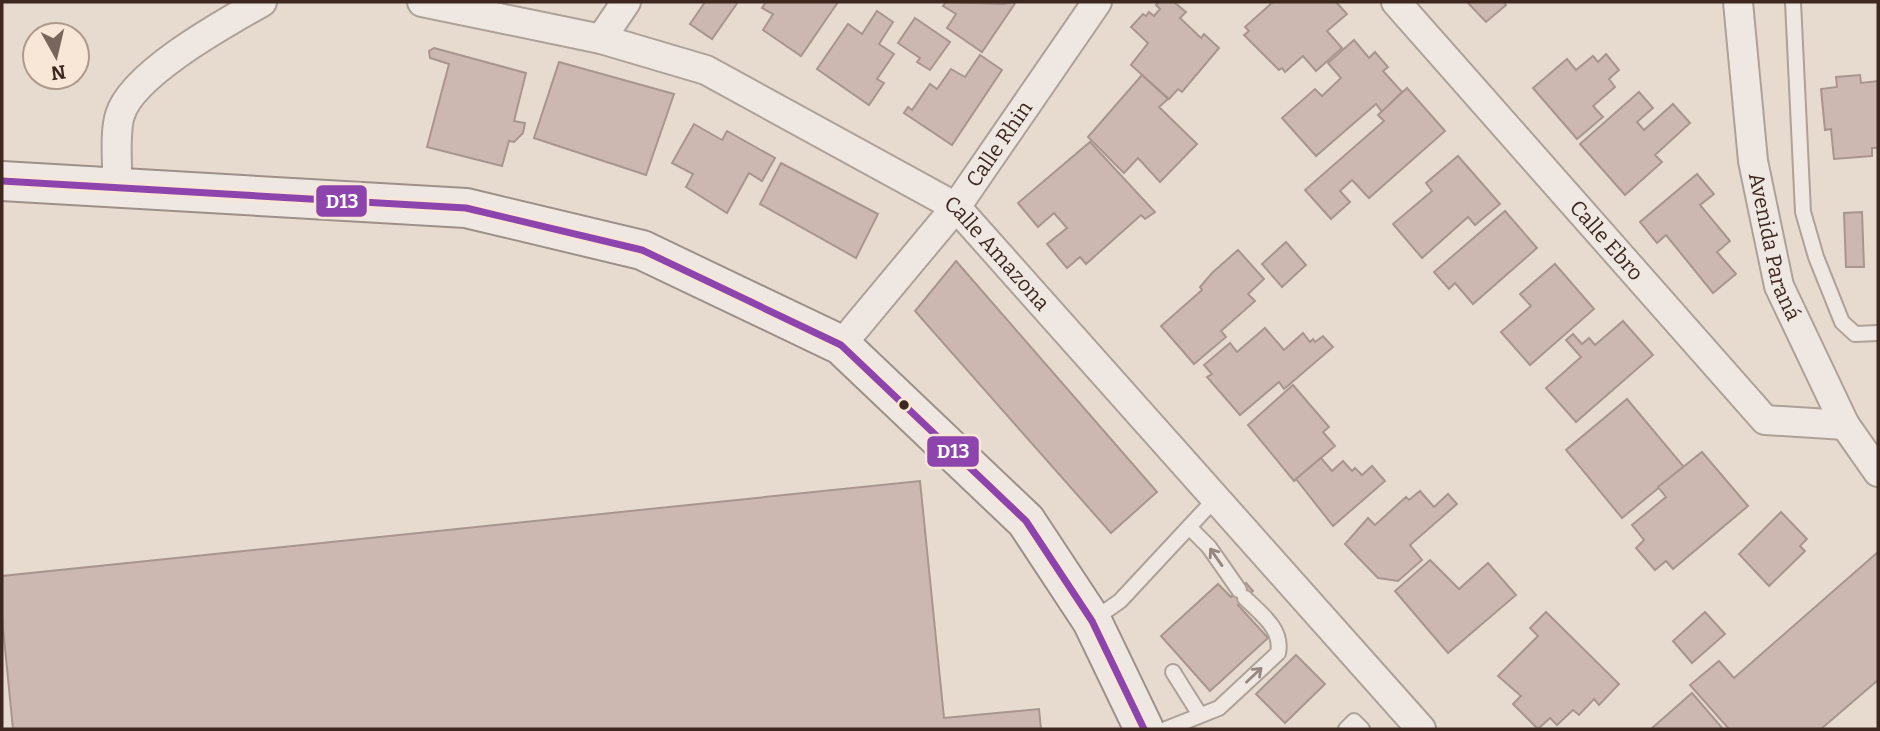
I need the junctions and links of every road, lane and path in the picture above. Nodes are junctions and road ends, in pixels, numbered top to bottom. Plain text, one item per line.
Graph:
1 (262, 2) edge
2 (422, 2) edge
3 (626, 2) edge
4 (1097, 2) edge
5 (1396, 2) edge
6 (1744, 2) edge
7 (1793, 2) edge
8 (601, 39) junction
9 (5, 181) edge
10 (117, 186) junction
11 (956, 207) junction
12 (1878, 333) edge
13 (841, 345) junction
14 (1845, 425) junction
15 (1878, 472) edge
16 (1216, 498) junction
17 (1189, 527) junction
18 (1092, 621) junction
19 (1173, 673) dead end
20 (1200, 715) junction
21 (1144, 729) edge
22 (1166, 729) edge
23 (1346, 729) edge
24 (1362, 729) edge
25 (1421, 729) edge

1 - 10 street
2 - 8 street, Calle Amazona
3 - 8 street
4 - 11 street, Calle Rhin
5 - 14 street, Calle Ebro
6 - 14 street, Avenida Paraná
7 - 12 lane
8 - 11 street, Calle Amazona
9 - 10 main road
10 - 13 main road
11 - 13 street, Calle Rhin
11 - 16 street, Calle Amazona
13 - 18 main road
14 - 15 street, Avenida Paraná
16 - 17 lane
16 - 25 street, Calle Amazona
17 - 18 lane
20 -> 17 lane
18 - 21 main road
19 - 20 lane
20 - 22 lane
23 - 24 lane

